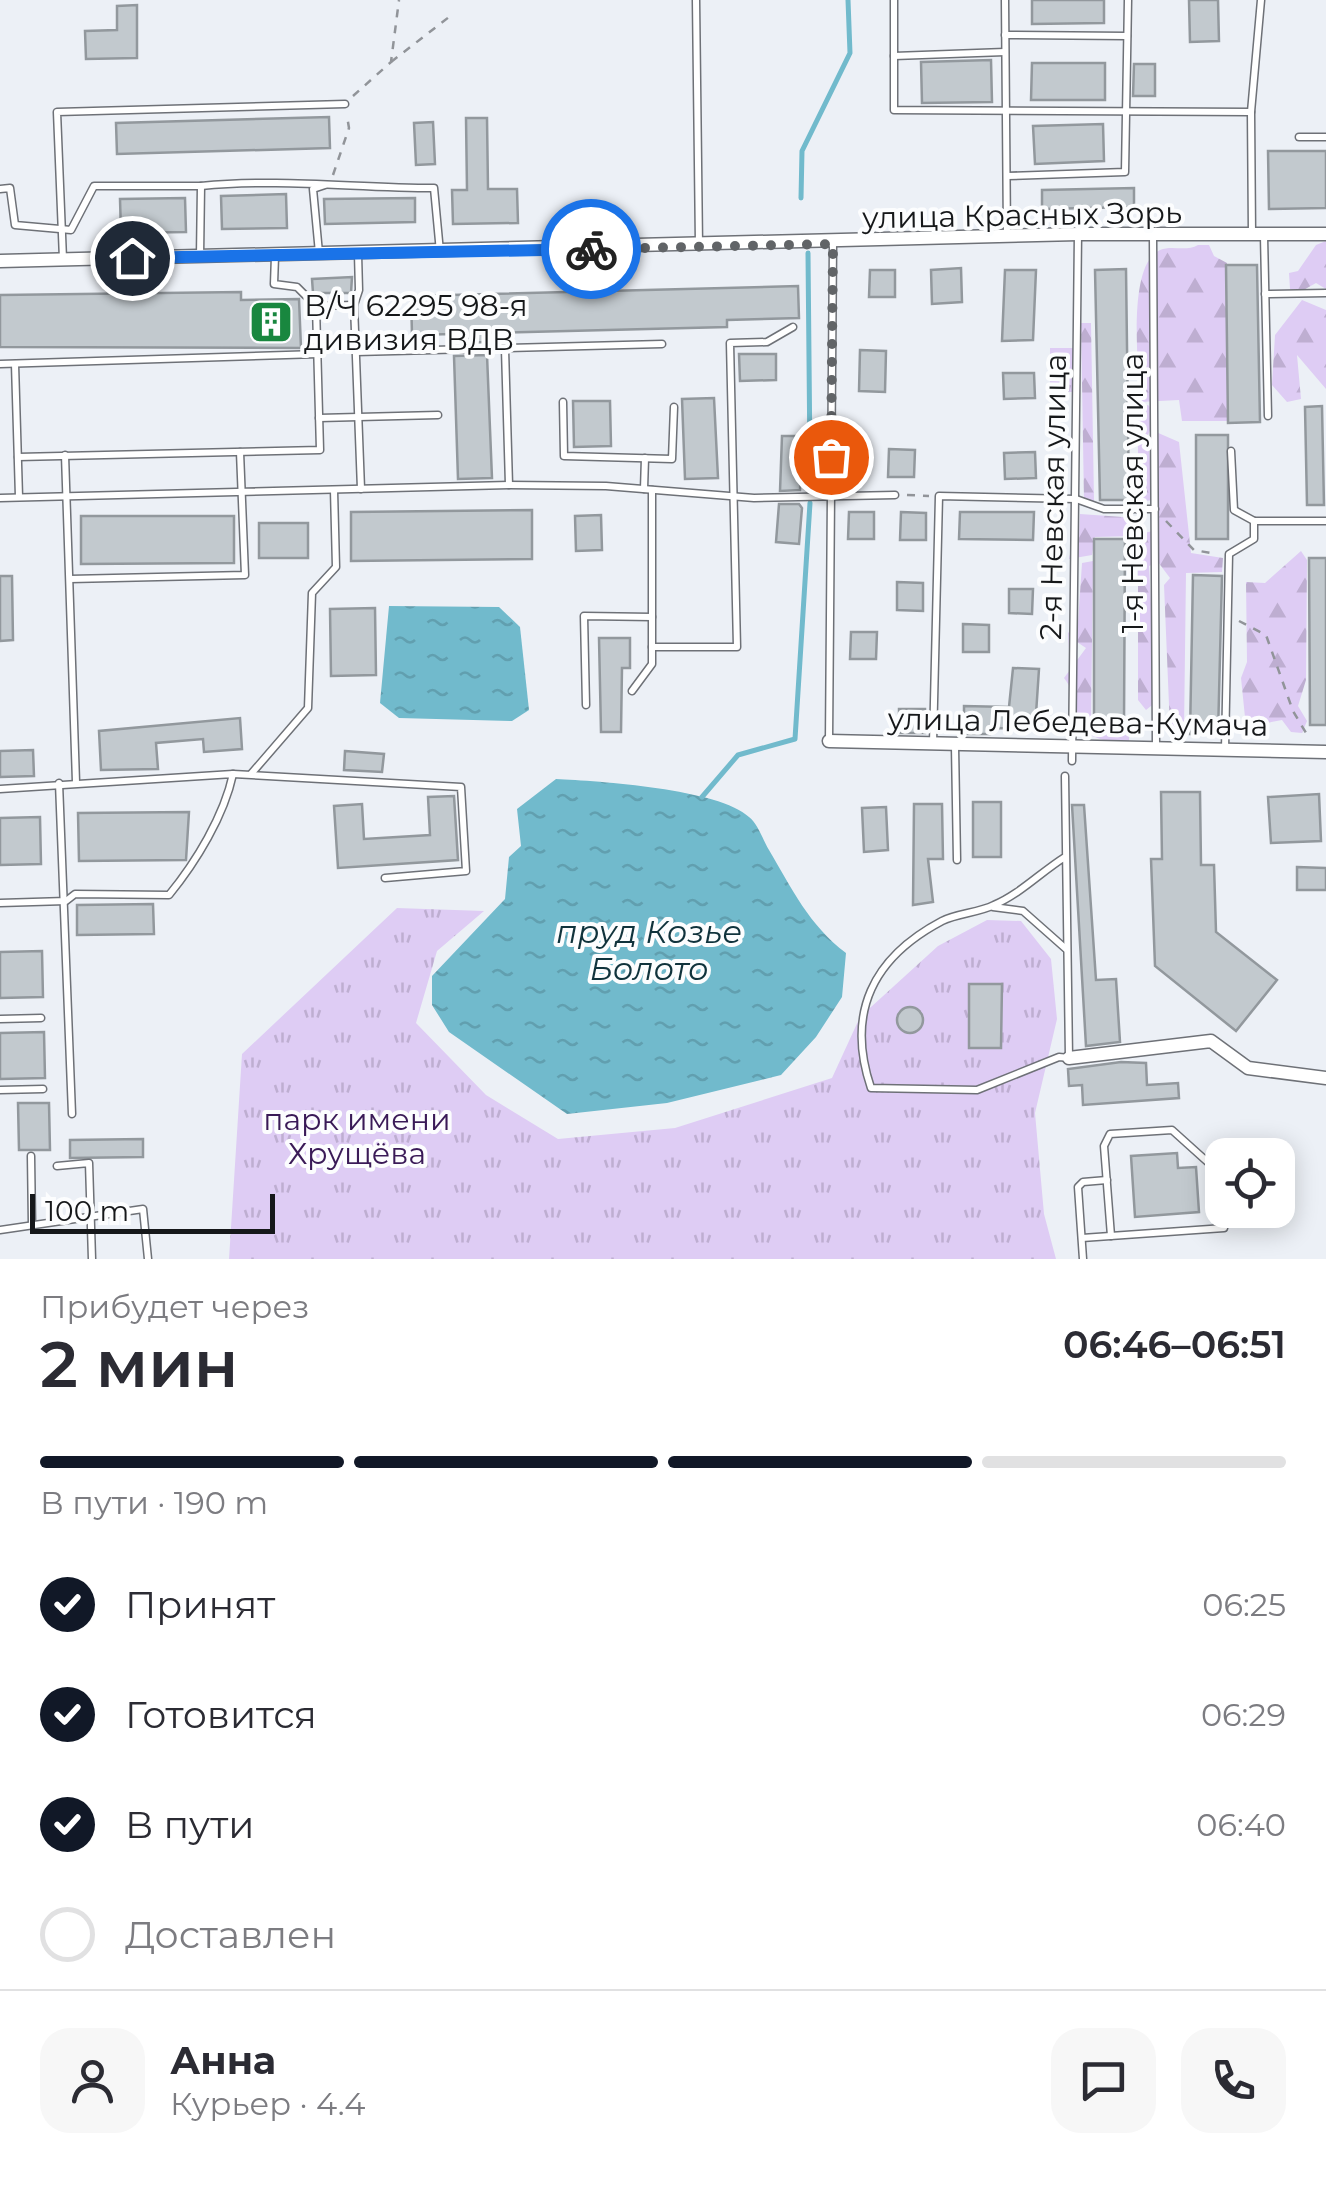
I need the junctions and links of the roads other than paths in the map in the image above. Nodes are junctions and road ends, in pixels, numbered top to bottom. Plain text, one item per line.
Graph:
1 (696, 0) edge
2 (894, 0) edge
3 (1006, 0) edge
4 (1128, 0) edge
5 (1261, 0) edge
6 (1005, 35) junction
7 (1127, 36) junction
8 (1006, 52) junction
9 (894, 56) junction
10 (345, 104) road end
11 (1006, 108) junction
12 (1126, 109) junction
13 (1250, 112) junction
14 (1326, 136) edge
15 (1299, 137) dead end
16 (1007, 176) junction
17 (330, 182) junction
18 (201, 186) junction
19 (0, 188) edge
20 (61, 230) junction
21 (1078, 234) junction
22 (1326, 234) edge
23 (1258, 235) junction
24 (1007, 237) junction
25 (1153, 237) junction
26 (833, 244) junction
27 (698, 246) junction
28 (440, 252) junction
29 (318, 254) junction
30 (358, 254) junction
31 (275, 255) junction
32 (200, 257) junction
33 (62, 260) junction
34 (0, 261) edge
35 (1326, 293) edge
36 (1265, 294) junction
37 (354, 305) junction
38 (316, 306) junction
39 (793, 327) dead end
40 (662, 344) dead end
41 (505, 349) junction
42 (356, 352) junction
43 (318, 354) junction
44 (0, 364) edge
45 (14, 364) junction
46 (563, 402) dead end
47 (674, 406) dead end
48 (438, 415) dead end
49 (1268, 416) dead end
50 (358, 417) junction
51 (319, 418) junction
52 (1231, 450) dead end
53 (240, 452) junction
54 (65, 455) junction
55 (18, 457) junction
56 (645, 458) junction
57 (509, 485) junction
58 (360, 489) junction
59 (334, 490) junction
60 (648, 490) junction
61 (242, 492) junction
62 (830, 493) junction
63 (896, 495) road end
64 (67, 496) junction
65 (734, 496) junction
66 (19, 497) junction
67 (0, 498) edge
68 (1076, 498) junction
69 (1155, 510) junction
70 (1254, 521) junction
71 (1326, 521) edge
72 (70, 579) junction
73 (652, 617) junction
74 (652, 648) junction
75 (632, 690) dead end
76 (586, 705) dead end
77 (829, 741) joint
78 (933, 744) junction
79 (955, 744) junction
80 (1156, 749) junction
81 (1225, 750) junction
82 (1322, 752) edge
83 (1072, 754) junction
84 (233, 774) junction
85 (250, 775) junction
86 (1064, 776) dead end
87 (76, 782) junction
88 (59, 783) junction
89 (0, 789) edge
90 (1064, 857) junction
91 (957, 860) dead end
92 (385, 878) dead end
93 (66, 901) junction
94 (0, 903) edge
95 (992, 907) junction
96 (1066, 950) junction
97 (0, 1018) edge
98 (41, 1018) dead end
99 (1069, 1058) junction
100 (1326, 1078) edge
101 (42, 1089) dead end
102 (0, 1090) edge
103 (72, 1114) dead end
104 (31, 1156) dead end
105 (1205, 1161) edge
106 (57, 1166) dead end
107 (1107, 1180) junction
108 (89, 1216) junction
109 (32, 1225) junction
110 (1224, 1228) edge
111 (0, 1230) edge
112 (1110, 1236) junction
113 (1082, 1238) junction
114 (92, 1259) edge
115 (148, 1259) edge
116 (1083, 1259) edge

1 - 27 lane
2 - 9 lane
3 - 6 lane
4 - 7 lane
5 - 13 lane
6 - 7 lane
6 - 8 lane
7 - 12 lane
8 - 9 lane
8 - 11 lane
9 - 11 lane
10 - 20 lane
11 - 12 lane
11 - 16 lane
12 - 13 lane
12 - 16 lane
13 - 23 lane
14 - 15 lane
16 - 24 lane
17 - 18 lane
17 - 28 lane
17 - 29 lane
18 - 20 lane
18 - 32 lane
19 - 20 lane
20 - 33 lane
21 - 24 street, улица Красных Зорь
21 - 25 street, улица Красных Зорь
21 - 68 lane, 2-я Невская улица
22 - 23 street, улица Красных Зорь
23 - 25 street, улица Красных Зорь
23 - 36 lane
24 - 26 street, улица Красных Зорь
25 - 69 lane, 1-я Невская улица
26 - 27 street, улица Красных Зорь
26 - 62 lane
27 - 28 street, улица Красных Зорь
28 - 30 street, улица Красных Зорь
29 - 30 street, улица Красных Зорь
29 - 31 street, улица Красных Зорь
30 - 37 lane
31 - 32 street, улица Красных Зорь
31 - 38 lane
32 - 33 street, улица Красных Зорь
33 - 34 street, улица Красных Зорь
35 - 36 lane
36 - 49 lane
37 - 38 lane
37 - 42 lane
38 - 43 lane
39 - 65 lane
40 - 41 lane
41 - 42 lane
41 - 57 lane
42 - 50 lane
43 - 45 lane
43 - 51 lane
44 - 45 lane
45 - 55 lane
46 - 56 lane
47 - 56 lane
48 - 50 lane
50 - 51 lane
50 - 58 lane
51 - 53 lane
52 - 70 lane
53 - 54 lane
53 - 61 lane
54 - 55 lane
54 - 64 lane
55 - 66 lane
56 - 60 lane
57 - 58 lane
57 - 60 lane
58 - 59 lane
59 - 61 lane
59 - 85 lane
60 - 65 lane
60 - 73 lane
61 - 64 lane
61 - 72 lane
62 - 63 lane
62 - 65 lane
62 - 77 lane
64 - 66 lane
64 - 72 lane
65 - 74 lane
66 - 67 lane
68 - 69 lane
68 - 78 lane
68 - 83 lane, 2-я Невская улица
69 - 80 lane, 1-я Невская улица
70 - 71 lane
70 - 81 lane
72 - 87 lane
73 - 74 lane
73 - 76 lane
74 - 75 lane
77 - 78 street, улица Лебедева-Кумача
78 - 79 street, улица Лебедева-Кумача
79 - 83 street, улица Лебедева-Кумача
79 - 91 lane
80 - 81 street, улица Лебедева-Кумача
80 - 83 street, улица Лебедева-Кумача
81 - 82 street, улица Лебедева-Кумача
84 - 85 lane
84 - 87 lane
84 - 93 lane
85 - 92 lane
86 - 90 lane
87 - 88 lane
88 - 89 lane
88 - 93 lane
90 - 95 lane
90 - 96 lane
93 - 94 lane
93 - 103 lane
95 - 96 lane
95 - 99 lane
96 - 99 lane
97 - 98 lane
99 - 100 street
101 - 102 lane
104 - 109 lane
105 - 107 lane
106 - 108 lane
107 - 112 lane
107 - 113 lane
108 - 109 lane
108 - 114 lane
108 - 115 lane
109 - 111 lane
110 - 112 lane
112 - 113 lane
113 - 116 lane

